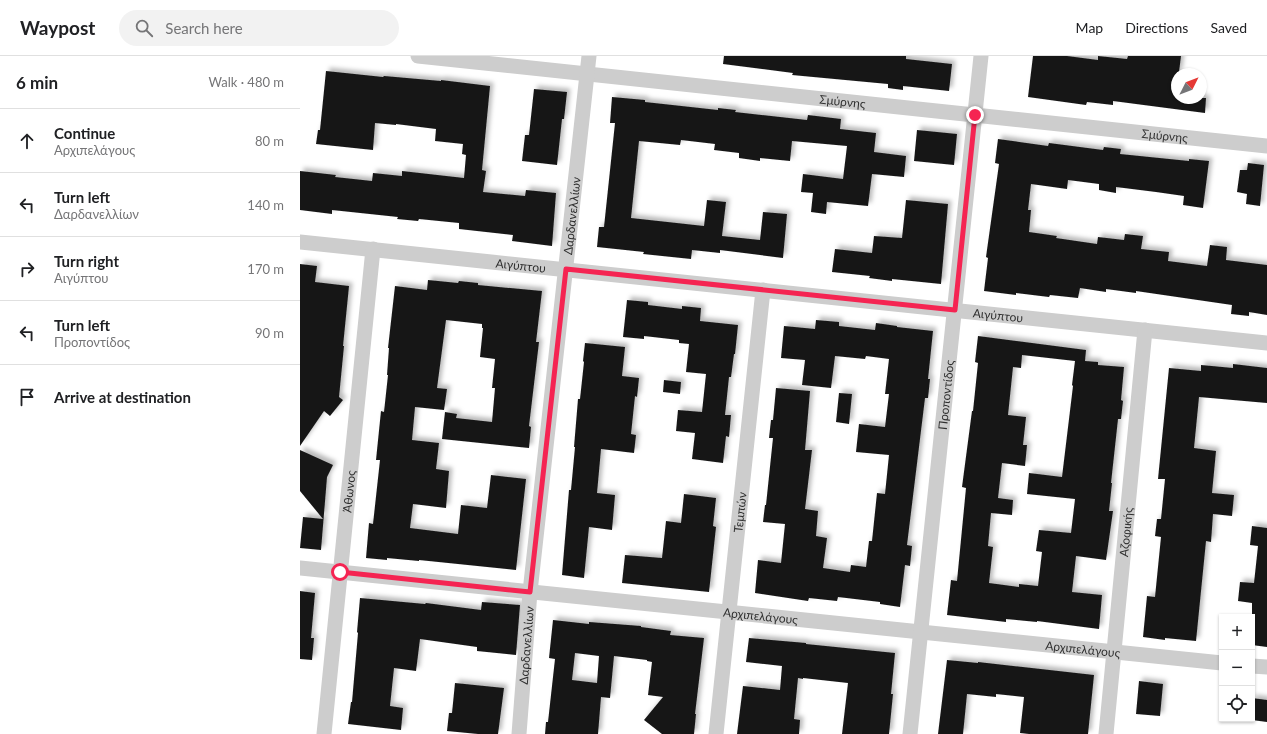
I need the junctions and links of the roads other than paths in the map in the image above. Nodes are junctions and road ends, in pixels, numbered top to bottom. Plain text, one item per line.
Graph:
1 (418, 56) edge
2 (589, 56) edge
3 (981, 56) edge
4 (587, 74) junction
5 (975, 115) junction
6 (1267, 146) edge
7 (300, 242) edge
8 (373, 249) junction
9 (566, 269) junction
10 (763, 290) junction
11 (955, 310) junction
12 (1145, 330) junction
13 (1267, 343) edge
14 (300, 568) edge
15 (340, 572) junction
16 (530, 592) junction
17 (728, 612) junction
18 (920, 632) junction
19 (1114, 652) junction
20 (1219, 663) edge
21 (1255, 666) edge
22 (1267, 667) edge
23 (324, 734) edge
24 (519, 734) edge
25 (716, 734) edge
26 (910, 734) edge
27 (1106, 734) edge

1 - 4 street, Σμύρνης
2 - 4 street, Δαρδανελλίων
3 - 5 street, Προποντίδος
4 - 5 street, Σμύρνης
4 - 9 street, Δαρδανελλίων
5 - 6 street, Σμύρνης
5 - 11 street, Προποντίδος
7 - 8 street, Αιγύπτου
8 - 9 street, Αιγύπτου
8 - 15 street, Άθωνος
9 - 10 street, Αιγύπτου
9 - 16 street, Δαρδανελλίων
10 - 11 street, Αιγύπτου
10 - 17 street, Τεμπών
11 - 12 street, Αιγύπτου
11 - 18 street, Προποντίδος
12 - 13 street, Αιγύπτου
12 - 19 street, Αζοφικής
14 - 15 street, Αρχιπελάγους
15 - 16 street, Αρχιπελάγους
15 - 23 street, Άθωνος
16 - 17 street, Αρχιπελάγους
16 - 24 street, Δαρδανελλίων
17 - 18 street, Αρχιπελάγους
17 - 25 street, Τεμπών
18 - 19 street, Αρχιπελάγους
18 - 26 street, Προποντίδος
19 - 20 street, Αρχιπελάγους
19 - 27 street, Αζοφικής
21 - 22 street

